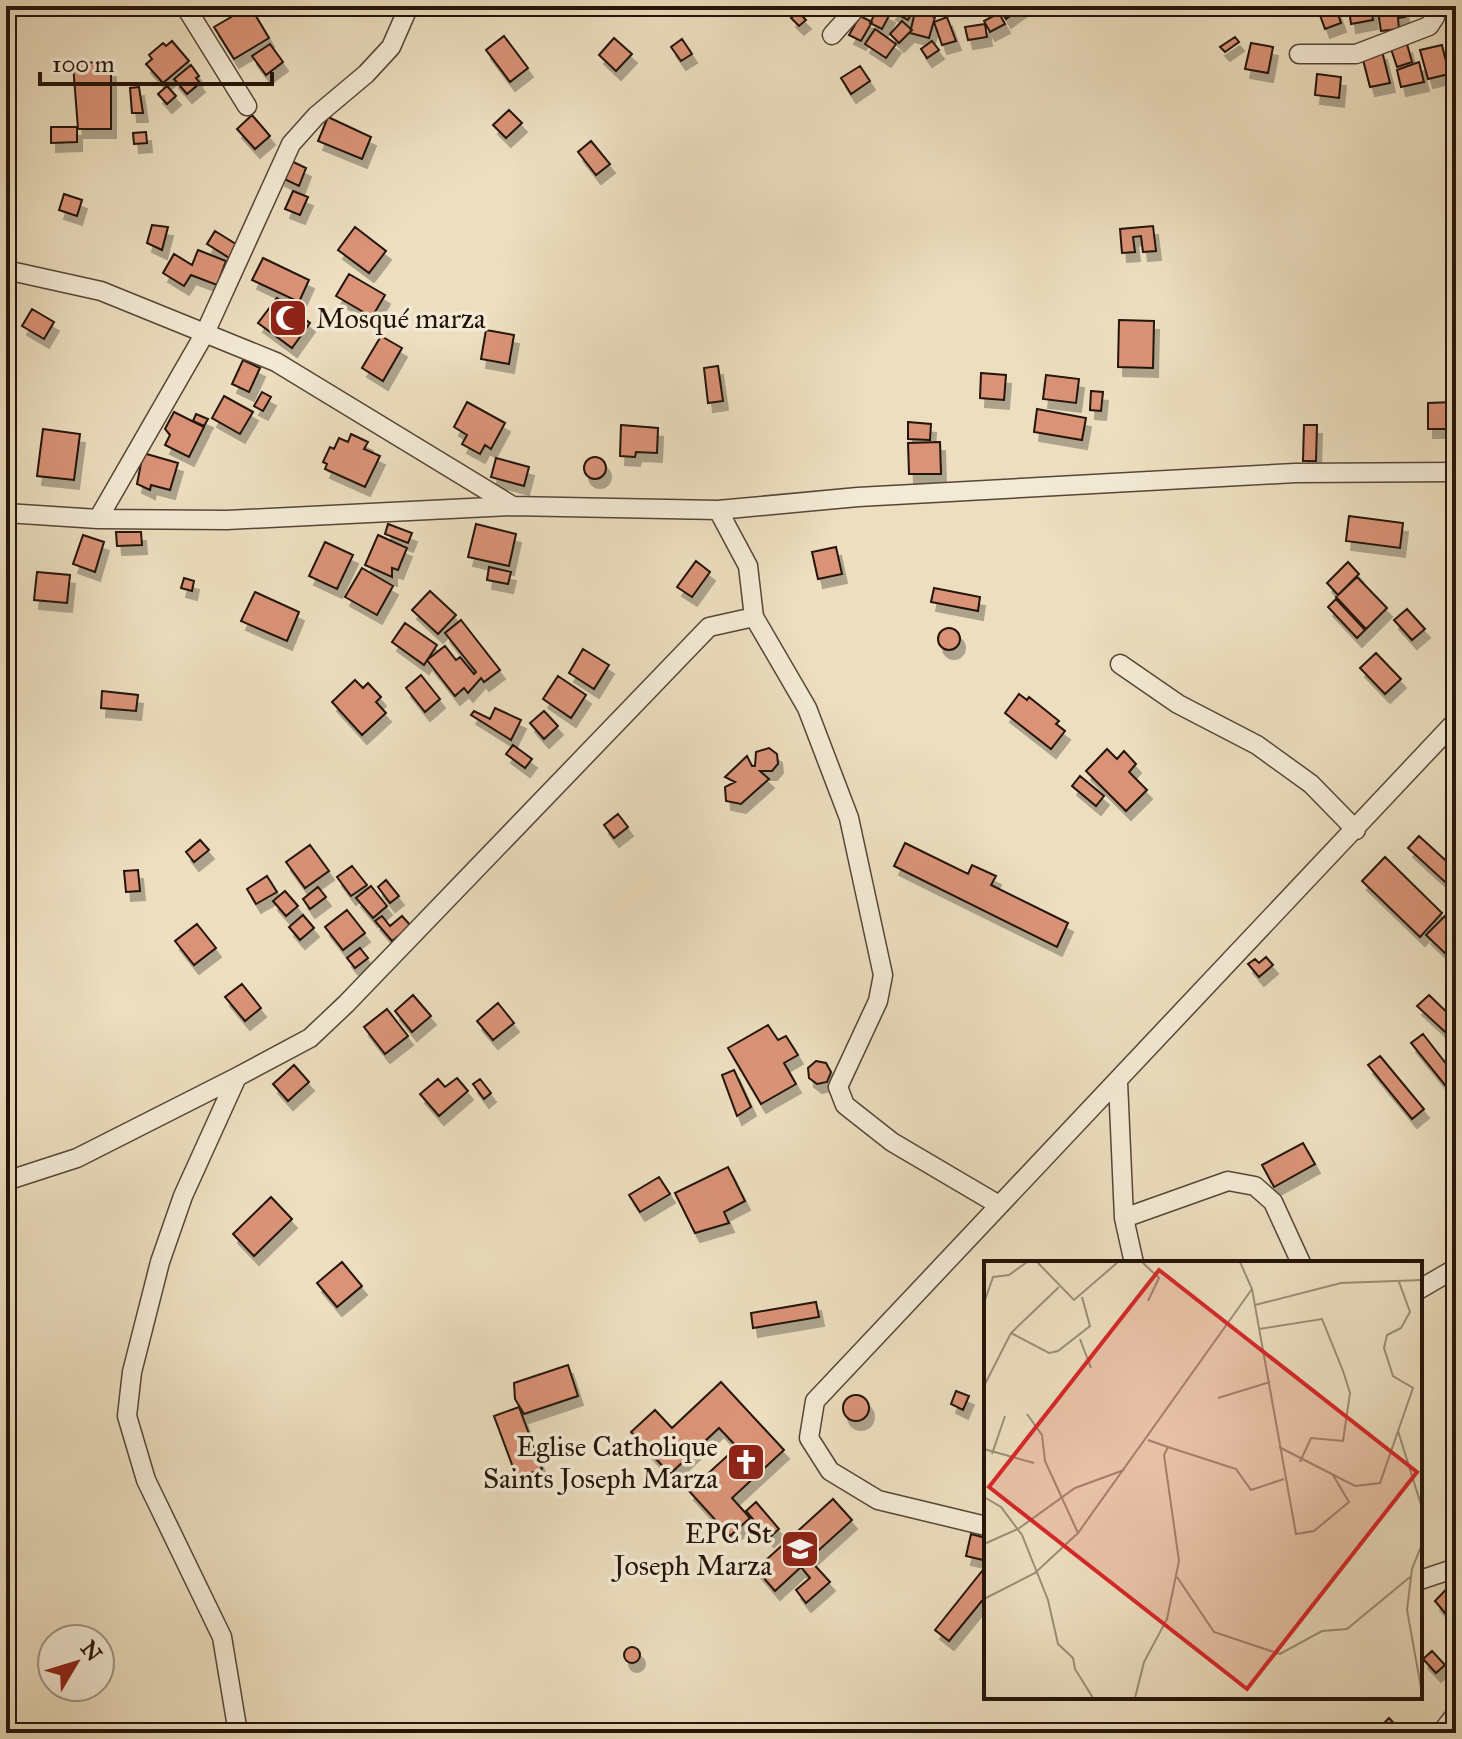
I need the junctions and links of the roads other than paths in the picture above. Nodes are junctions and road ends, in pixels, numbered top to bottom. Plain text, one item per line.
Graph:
1 (185, 6) edge
2 (409, 6) edge
3 (858, 6) edge
4 (1435, 6) edge
5 (832, 35) dead end
6 (1299, 54) dead end
7 (247, 106) dead end
8 (6, 270) edge
9 (205, 333) junction
10 (1456, 472) edge
11 (511, 506) junction
12 (718, 510) junction
13 (6, 513) edge
14 (98, 519) junction
15 (754, 617) junction
16 (1120, 664) dead end
17 (1456, 721) edge
18 (1356, 830) junction
19 (237, 1077) junction
20 (1118, 1082) junction
21 (6, 1181) edge
22 (999, 1205) junction
23 (1124, 1218) junction
24 (1134, 1261) edge
25 (1300, 1261) edge
26 (1456, 1268) edge
27 (1422, 1288) edge
28 (984, 1526) edge
29 (1456, 1568) edge
30 (1422, 1579) edge
31 (1456, 1714) edge
32 (238, 1733) edge
33 (1441, 1733) edge

1 - 7 street
2 - 9 street
3 - 5 street
4 - 6 street
8 - 9 street
9 - 11 street
9 - 14 street
10 - 12 street
11 - 12 street
11 - 14 street
12 - 15 street
13 - 14 street
15 - 19 street
15 - 22 street
16 - 18 street
17 - 18 street
18 - 20 street
19 - 21 street
19 - 32 street
20 - 22 street
20 - 23 street
22 - 28 street
23 - 24 street
23 - 25 street
26 - 27 street
29 - 30 street
31 - 33 street

